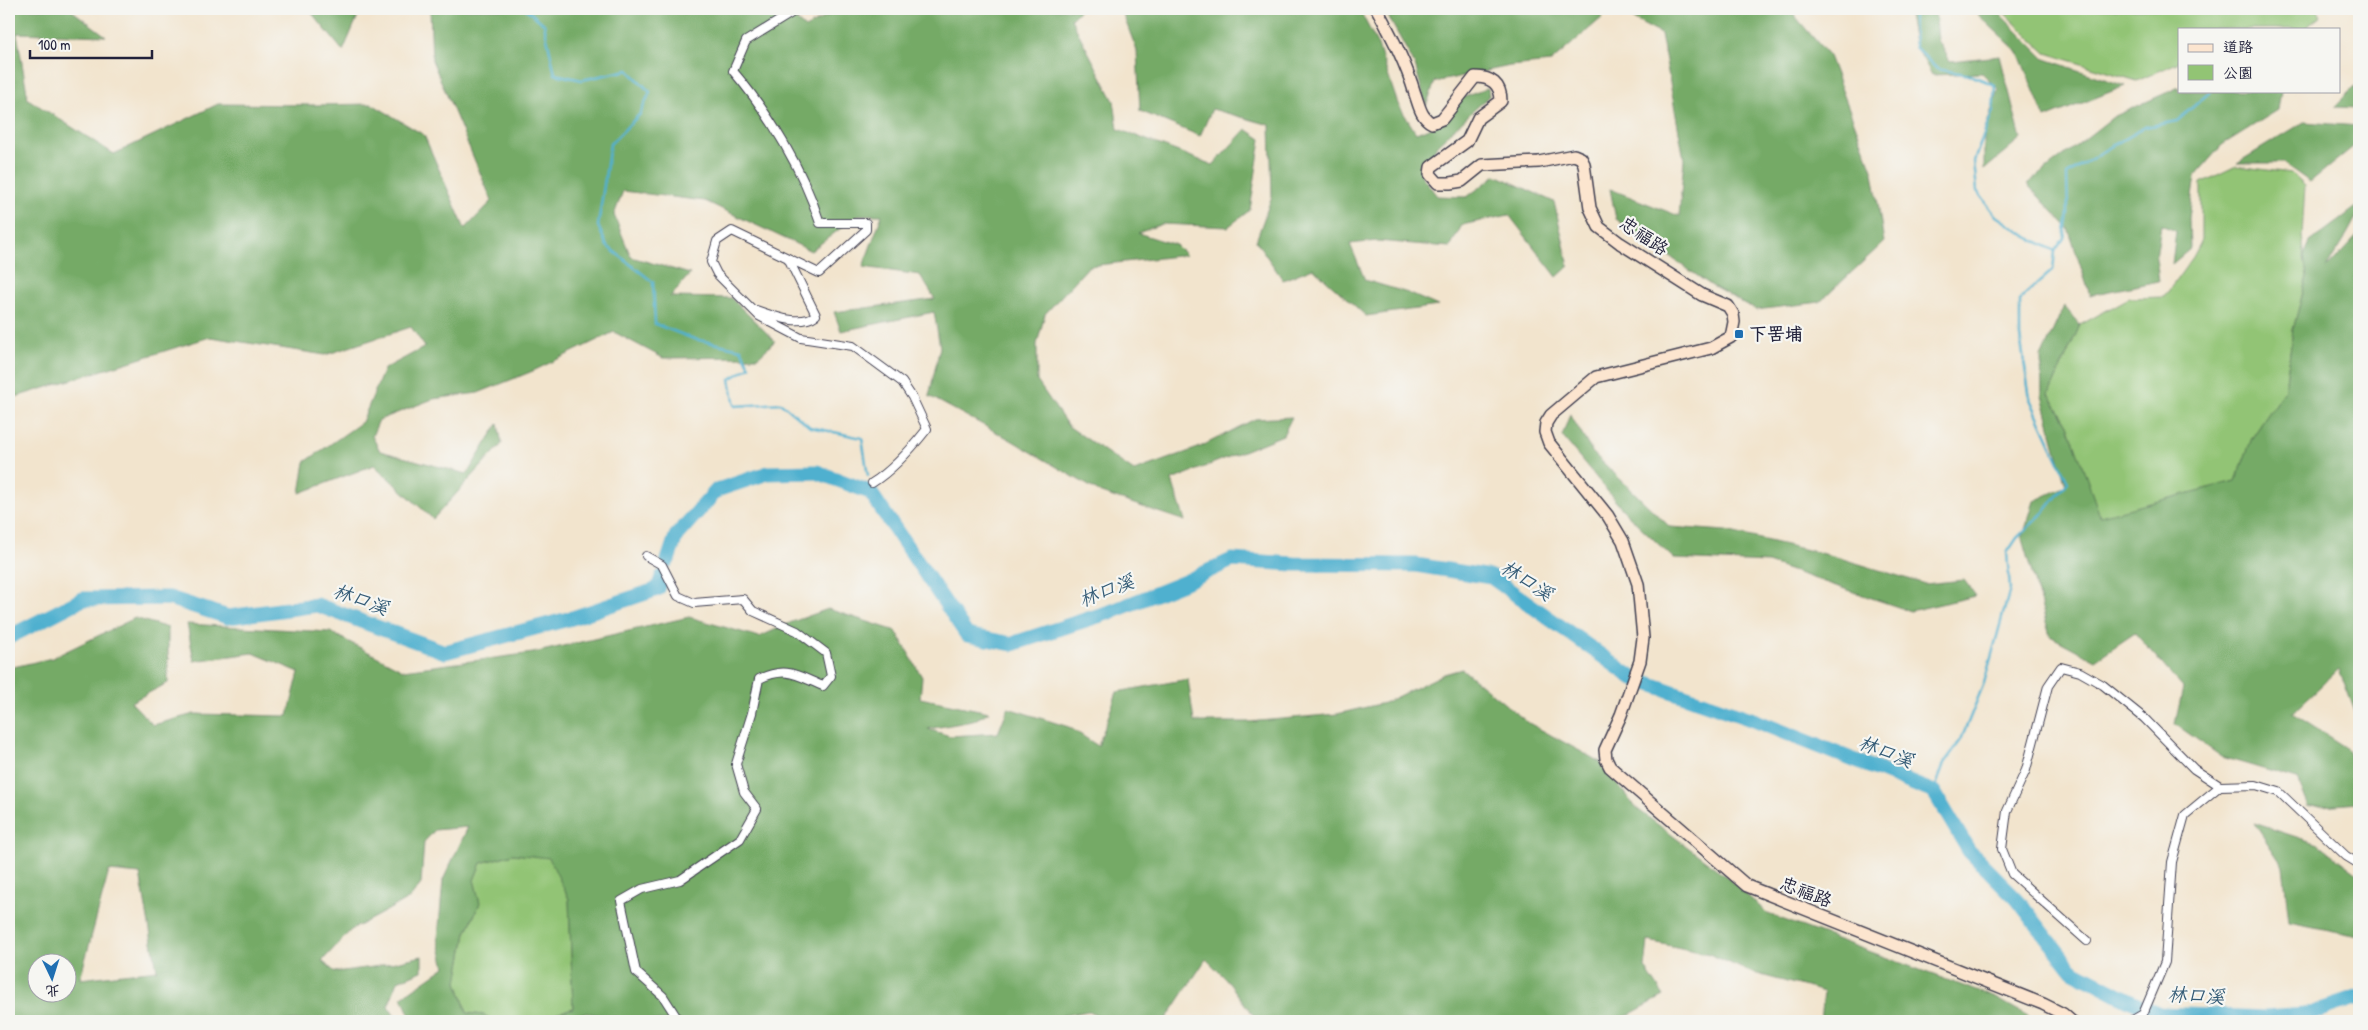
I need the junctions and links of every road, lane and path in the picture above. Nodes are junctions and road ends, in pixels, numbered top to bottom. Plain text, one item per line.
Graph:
1 (798, 9) edge
2 (1377, 9) edge
3 (790, 260) junction
4 (752, 309) junction
5 (872, 483) dead end
6 (646, 556) dead end
7 (2220, 786) junction
8 (2359, 864) edge
9 (2088, 941) dead end
10 (679, 1021) edge
11 (2071, 1021) edge
12 (2132, 1021) edge

1 - 3 street
2 - 11 street, 忠福路
3 - 4 street
3 - 4 street
4 - 5 street
6 - 10 street
7 - 8 street
7 - 9 street
7 - 12 street

